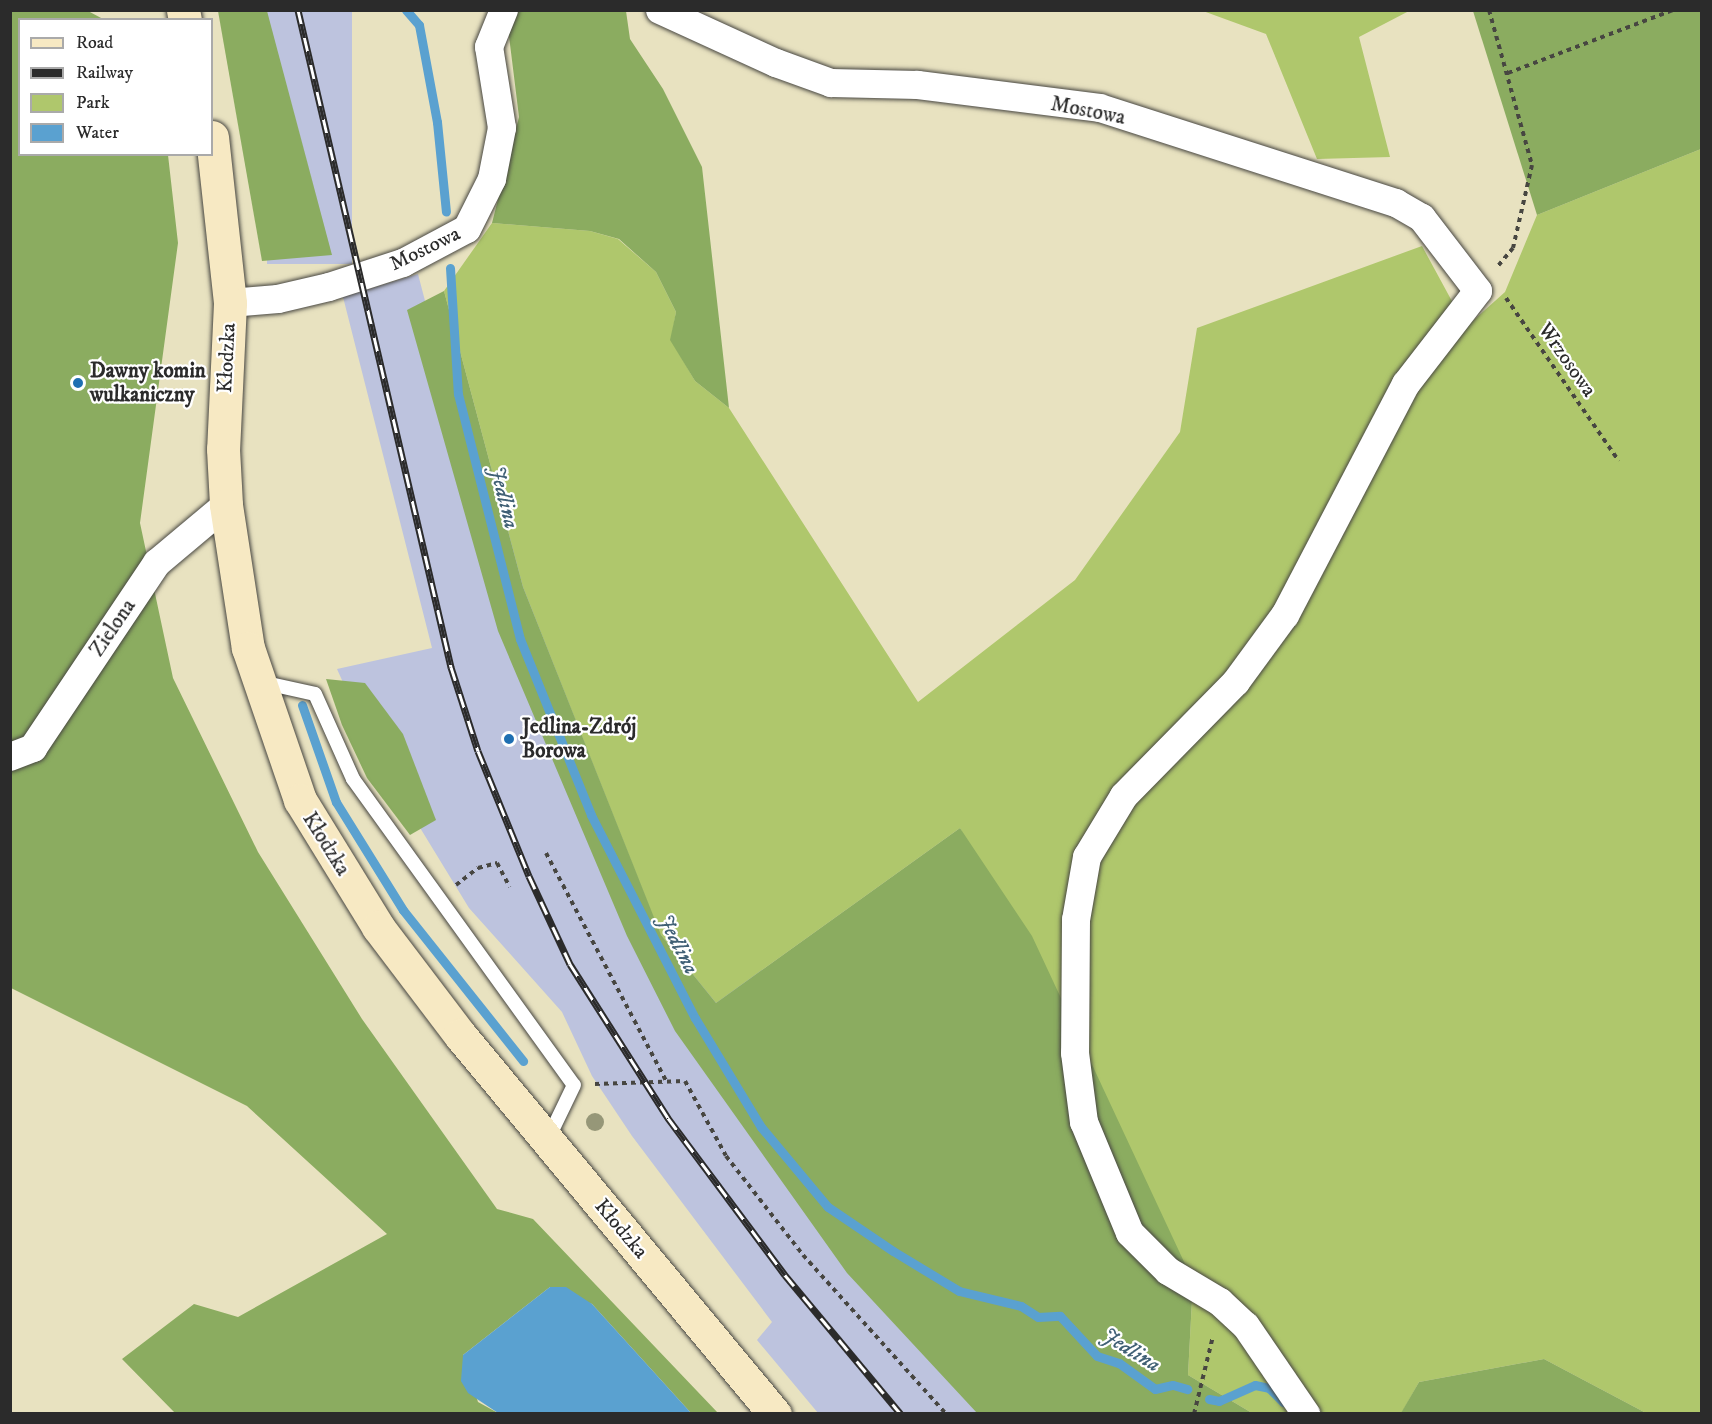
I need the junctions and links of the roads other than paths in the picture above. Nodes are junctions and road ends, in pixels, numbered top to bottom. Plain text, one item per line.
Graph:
1 (504, 10) edge
2 (660, 10) edge
3 (213, 146) edge
4 (230, 303) junction
5 (226, 505) junction
6 (259, 681) junction
7 (10, 757) edge
8 (547, 1140) junction
9 (774, 1413) edge
10 (1306, 1413) edge

1 - 4 street, Mostowa
2 - 10 street, Mostowa
3 - 4 main road, Kłodzka
4 - 5 main road, Kłodzka
5 - 6 main road, Kłodzka
5 - 7 street, Zielona
6 - 8 main road, Kłodzka
6 - 8 lane
8 - 9 main road, Kłodzka

